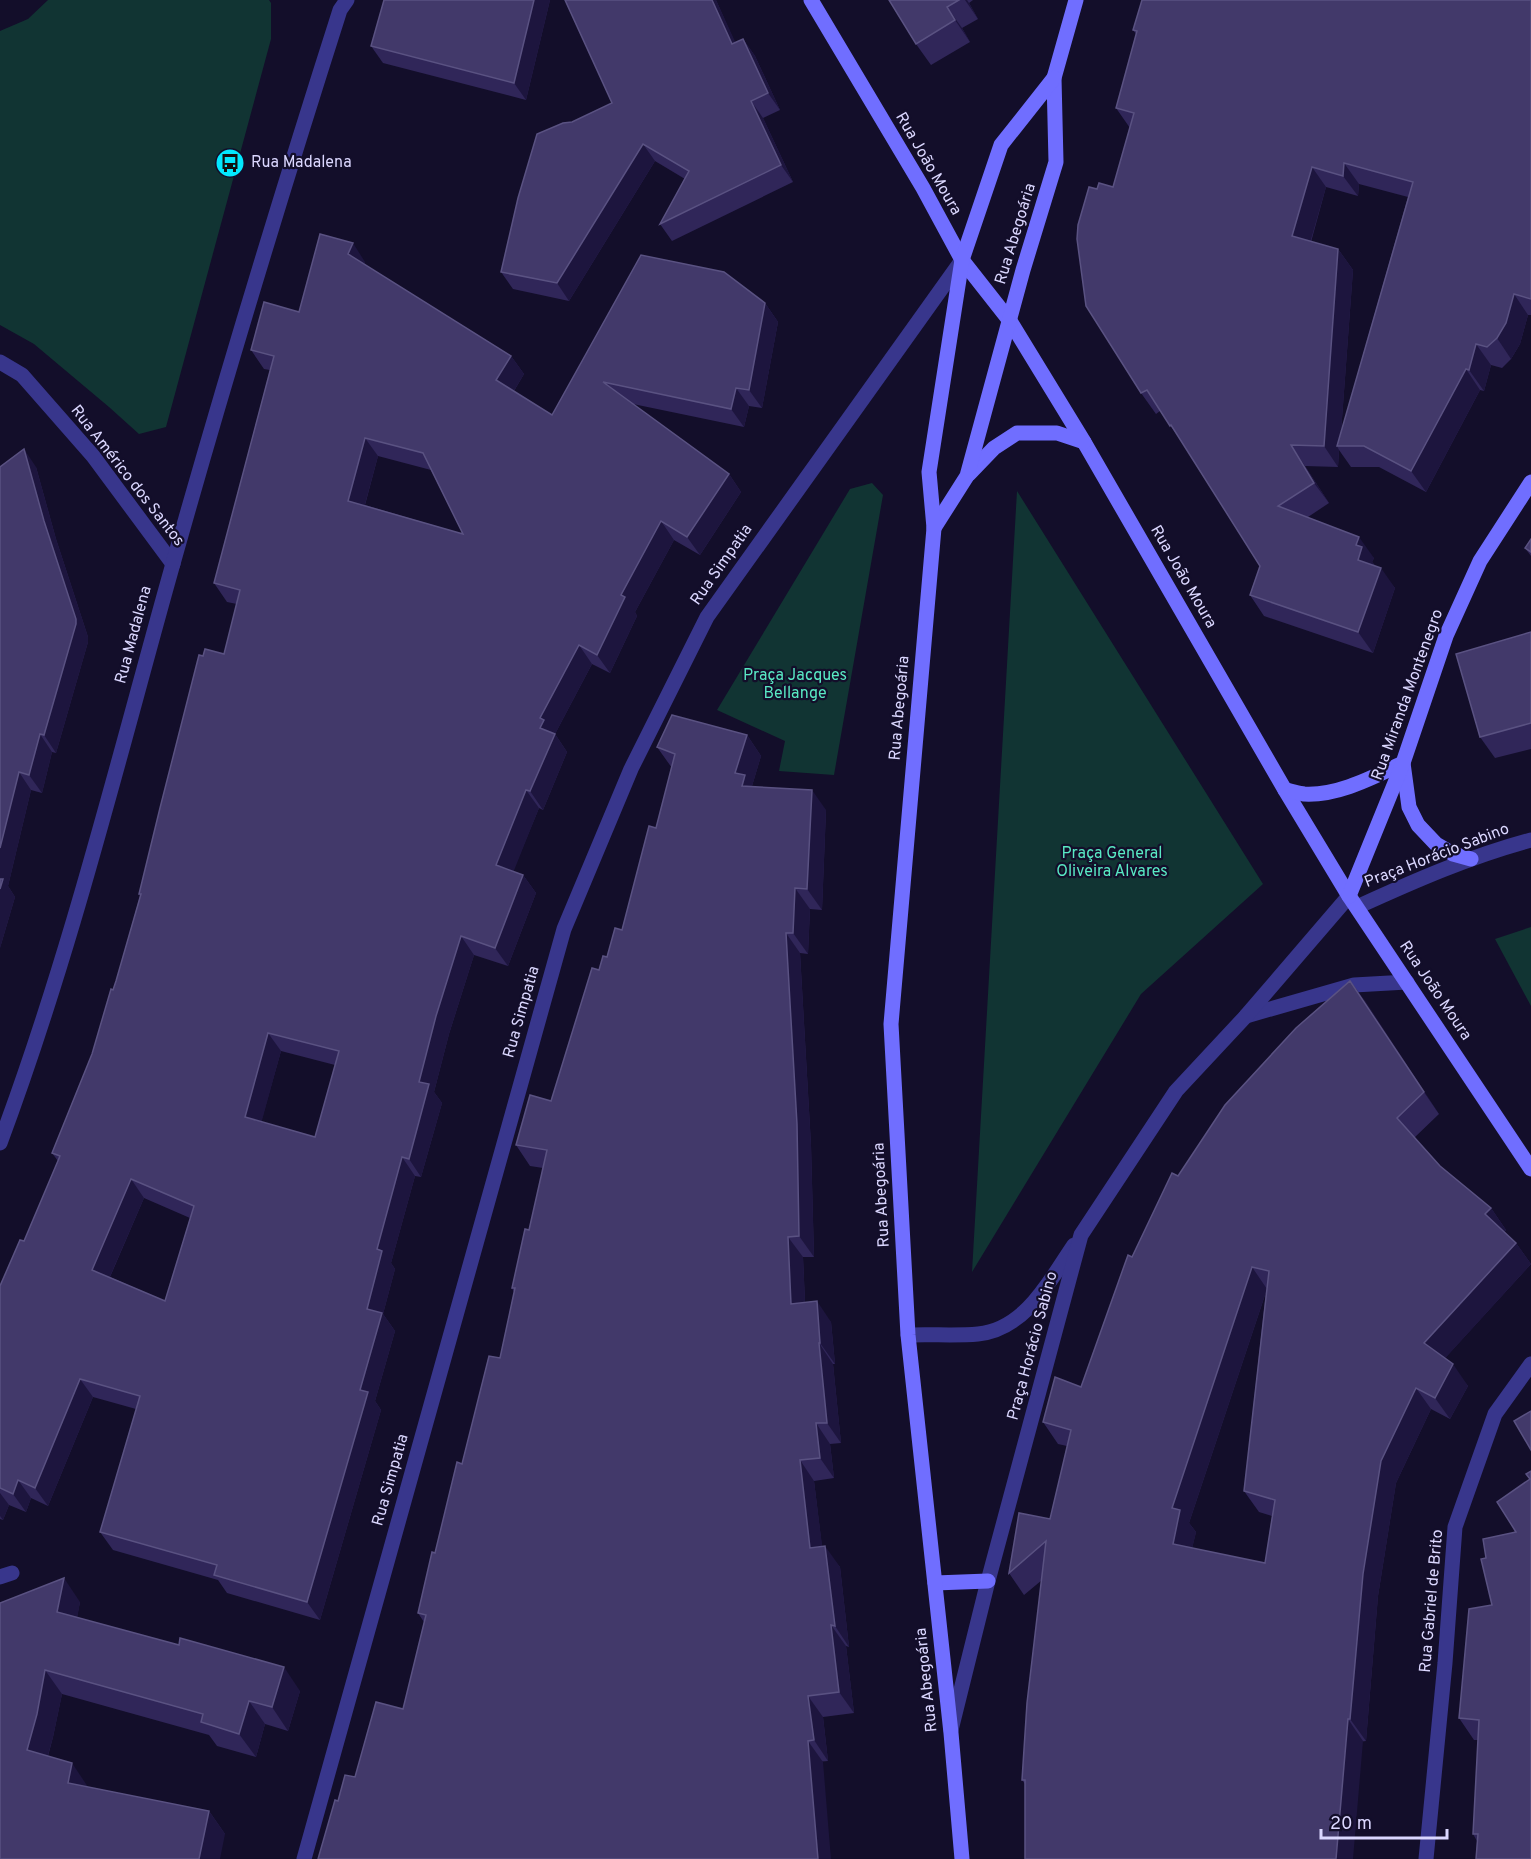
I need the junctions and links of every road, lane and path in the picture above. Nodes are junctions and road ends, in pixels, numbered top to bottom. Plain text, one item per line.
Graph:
1 (811, 0) edge
2 (1076, 0) edge
3 (340, 3) edge
4 (1054, 78) junction
5 (962, 260) junction
6 (1010, 321) junction
7 (0, 362) edge
8 (1084, 442) junction
9 (968, 476) junction
10 (1531, 482) edge
11 (934, 528) junction
12 (173, 564) junction
13 (1403, 763) junction
14 (1285, 790) junction
15 (1531, 840) edge
16 (1471, 859) junction
17 (1353, 901) junction
18 (1407, 982) junction
19 (1246, 1016) junction
20 (0, 1143) edge
21 (1531, 1168) edge
22 (1081, 1235) junction
23 (908, 1335) junction
24 (1531, 1364) edge
25 (988, 1581) junction
26 (935, 1583) junction
27 (951, 1733) junction
28 (304, 1859) edge
29 (962, 1859) edge
30 (1426, 1859) edge

1 - 5 street, Rua João Moura
2 - 4 street, Rua Abegoária
3 - 12 street, Rua Madalena
4 - 5 street, Rua Abegoária
4 - 6 street, Rua Abegoária
5 - 6 street, Rua João Moura
5 - 11 street, Rua Abegoária
5 - 28 street, Rua Simpatia
6 - 8 street, Rua João Moura
6 - 9 street, Rua Abegoária
7 - 12 street, Rua Américo dos Santos
8 - 9 street
8 - 14 street, Rua João Moura
9 - 11 street, Rua Abegoária
10 - 13 street, Rua Miranda Montenegro
11 - 23 street, Rua Abegoária
12 - 20 street, Rua Madalena
13 - 14 street
13 - 16 street
13 - 17 street, Rua Miranda Montenegro
14 - 17 street, Rua João Moura
15 - 16 street, Praça Horácio Sabino
16 - 17 street, Praça Horácio Sabino
17 - 18 street, Rua João Moura
17 - 19 street, Praça Horácio Sabino
18 - 19 street
18 - 21 street, Rua João Moura
19 - 22 street, Praça Horácio Sabino
22 - 23 street
22 - 25 street, Praça Horácio Sabino
23 - 26 street, Rua Abegoária
24 - 30 street, Rua Gabriel de Brito
25 - 26 street
25 - 27 street, Praça Horácio Sabino
26 - 27 street, Rua Abegoária
27 - 29 street, Rua Abegoária

